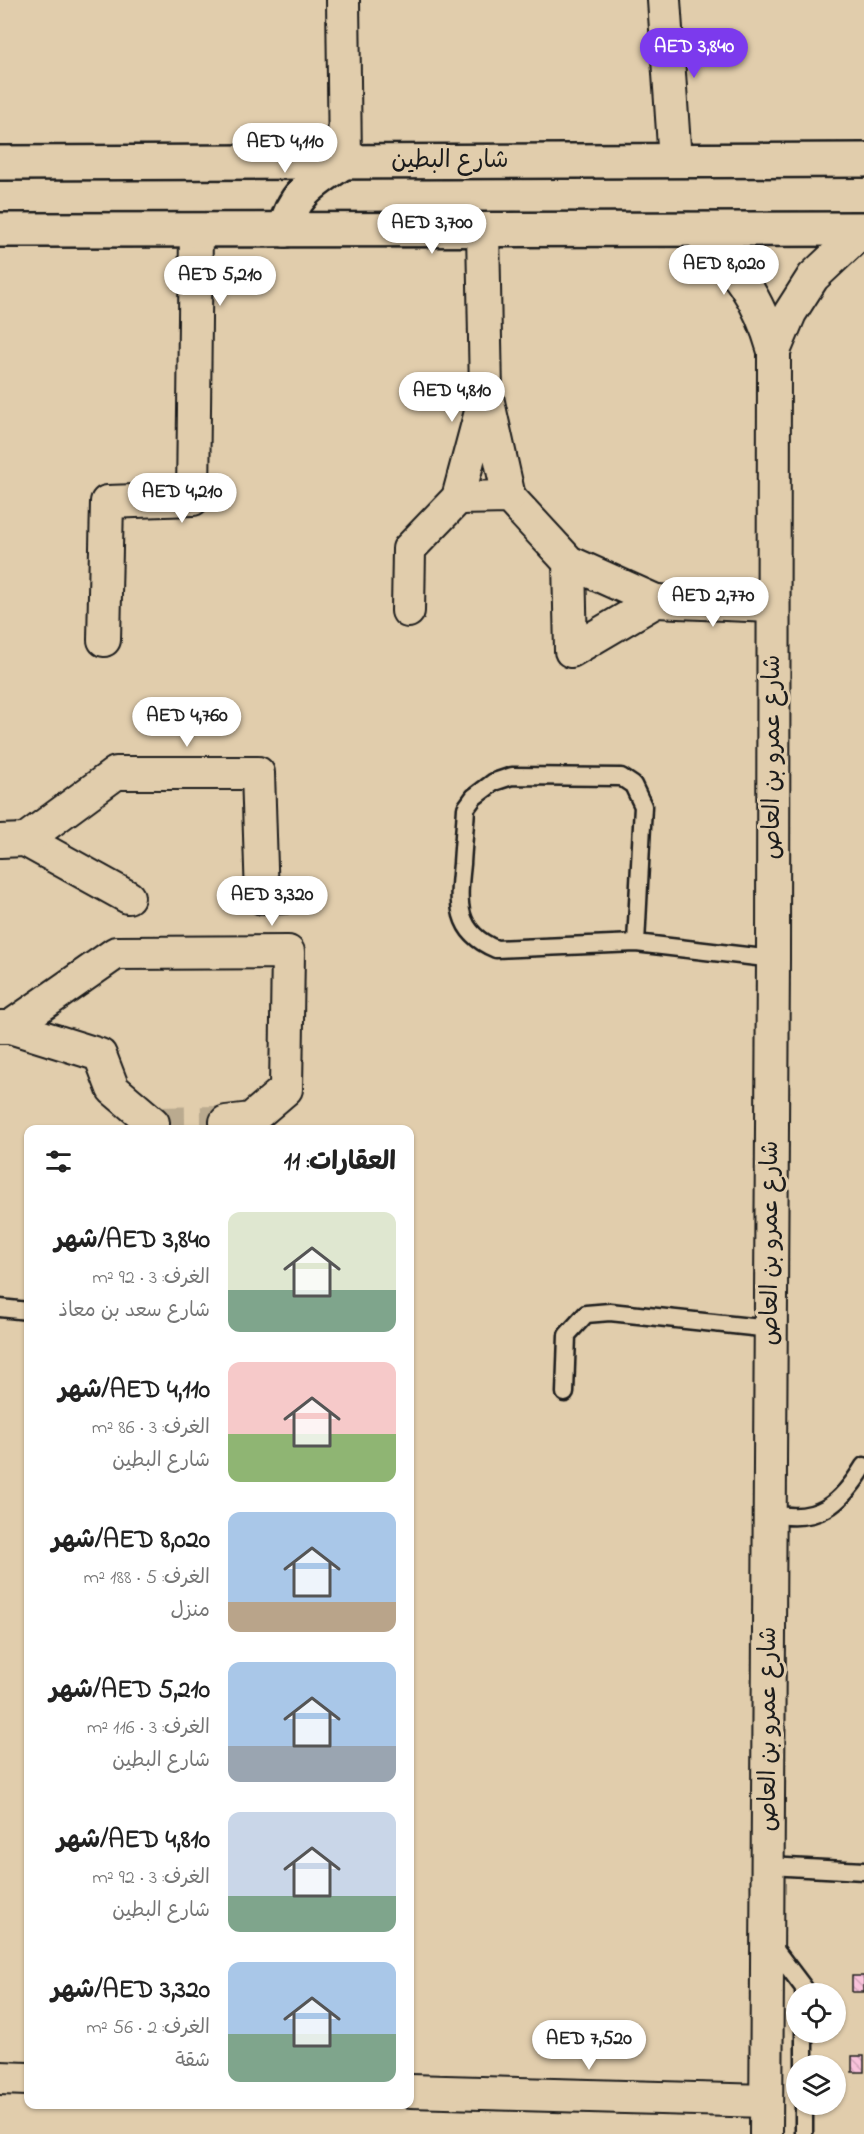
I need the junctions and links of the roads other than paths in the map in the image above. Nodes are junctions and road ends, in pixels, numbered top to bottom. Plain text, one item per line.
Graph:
1 (343, 0) edge
2 (664, 0) edge
3 (864, 160) edge
4 (345, 161) junction
5 (675, 161) junction
6 (0, 162) edge
7 (696, 229) junction
8 (864, 229) edge
9 (0, 230) edge
10 (196, 230) junction
11 (285, 230) junction
12 (483, 230) junction
13 (774, 351) junction
14 (486, 393) junction
15 (509, 497) junction
16 (458, 498) junction
17 (569, 562) junction
18 (656, 601) junction
19 (773, 606) junction
20 (408, 611) dead end
21 (104, 640) dead end
22 (12, 841) edge
23 (128, 897) dead end
24 (285, 897) dead end
25 (636, 943) junction
26 (773, 959) junction
27 (5, 1027) edge
28 (226, 1122) tunnel mouth
29 (153, 1123) tunnel mouth
30 (0, 1308) edge
31 (24, 1311) edge
32 (771, 1329) junction
33 (565, 1393) dead end
34 (864, 1466) edge
35 (770, 1513) junction
36 (768, 1866) junction
37 (864, 1871) edge
38 (767, 1939) junction
39 (800, 1983) edge
40 (0, 2078) edge
41 (24, 2079) edge
42 (414, 2091) edge
43 (766, 2101) junction
44 (804, 2115) edge
45 (766, 2134) edge
46 (804, 2134) edge

1 - 4 street
2 - 5 street
3 - 5 street, شارع البطين
4 - 5 street, شارع البطين
4 - 6 street, شارع البطين
4 - 11 street
7 - 8 street
7 - 12 street
7 - 13 street, شارع عمرو بن العاص
8 - 13 street, شارع عمرو بن العاص
9 - 10 street
10 - 11 street
10 - 21 street
11 - 12 street
12 - 14 street
13 - 19 street, شارع عمرو بن العاص
14 - 15 street
14 - 16 street
15 - 16 street
15 - 17 street
16 - 20 street
17 - 18 street
17 - 18 street
18 - 19 street
19 - 26 street, شارع عمرو بن العاص
22 - 23 street
22 - 24 street
25 - 25 lane
25 - 26 lane
26 - 32 street, شارع عمرو بن العاص
27 - 28 street
27 - 29 street
30 - 31 lane
32 - 33 lane
32 - 35 street, شارع عمرو بن العاص
34 - 35 lane
35 - 36 street, شارع عمرو بن العاص
36 - 37 lane
36 - 38 street, شارع عمرو بن العاص
38 - 39 lane
38 - 43 street, شارع عمرو بن العاص
40 - 41 street
42 - 43 street
43 - 45 street, شارع عمرو بن العاص
44 - 46 lane

